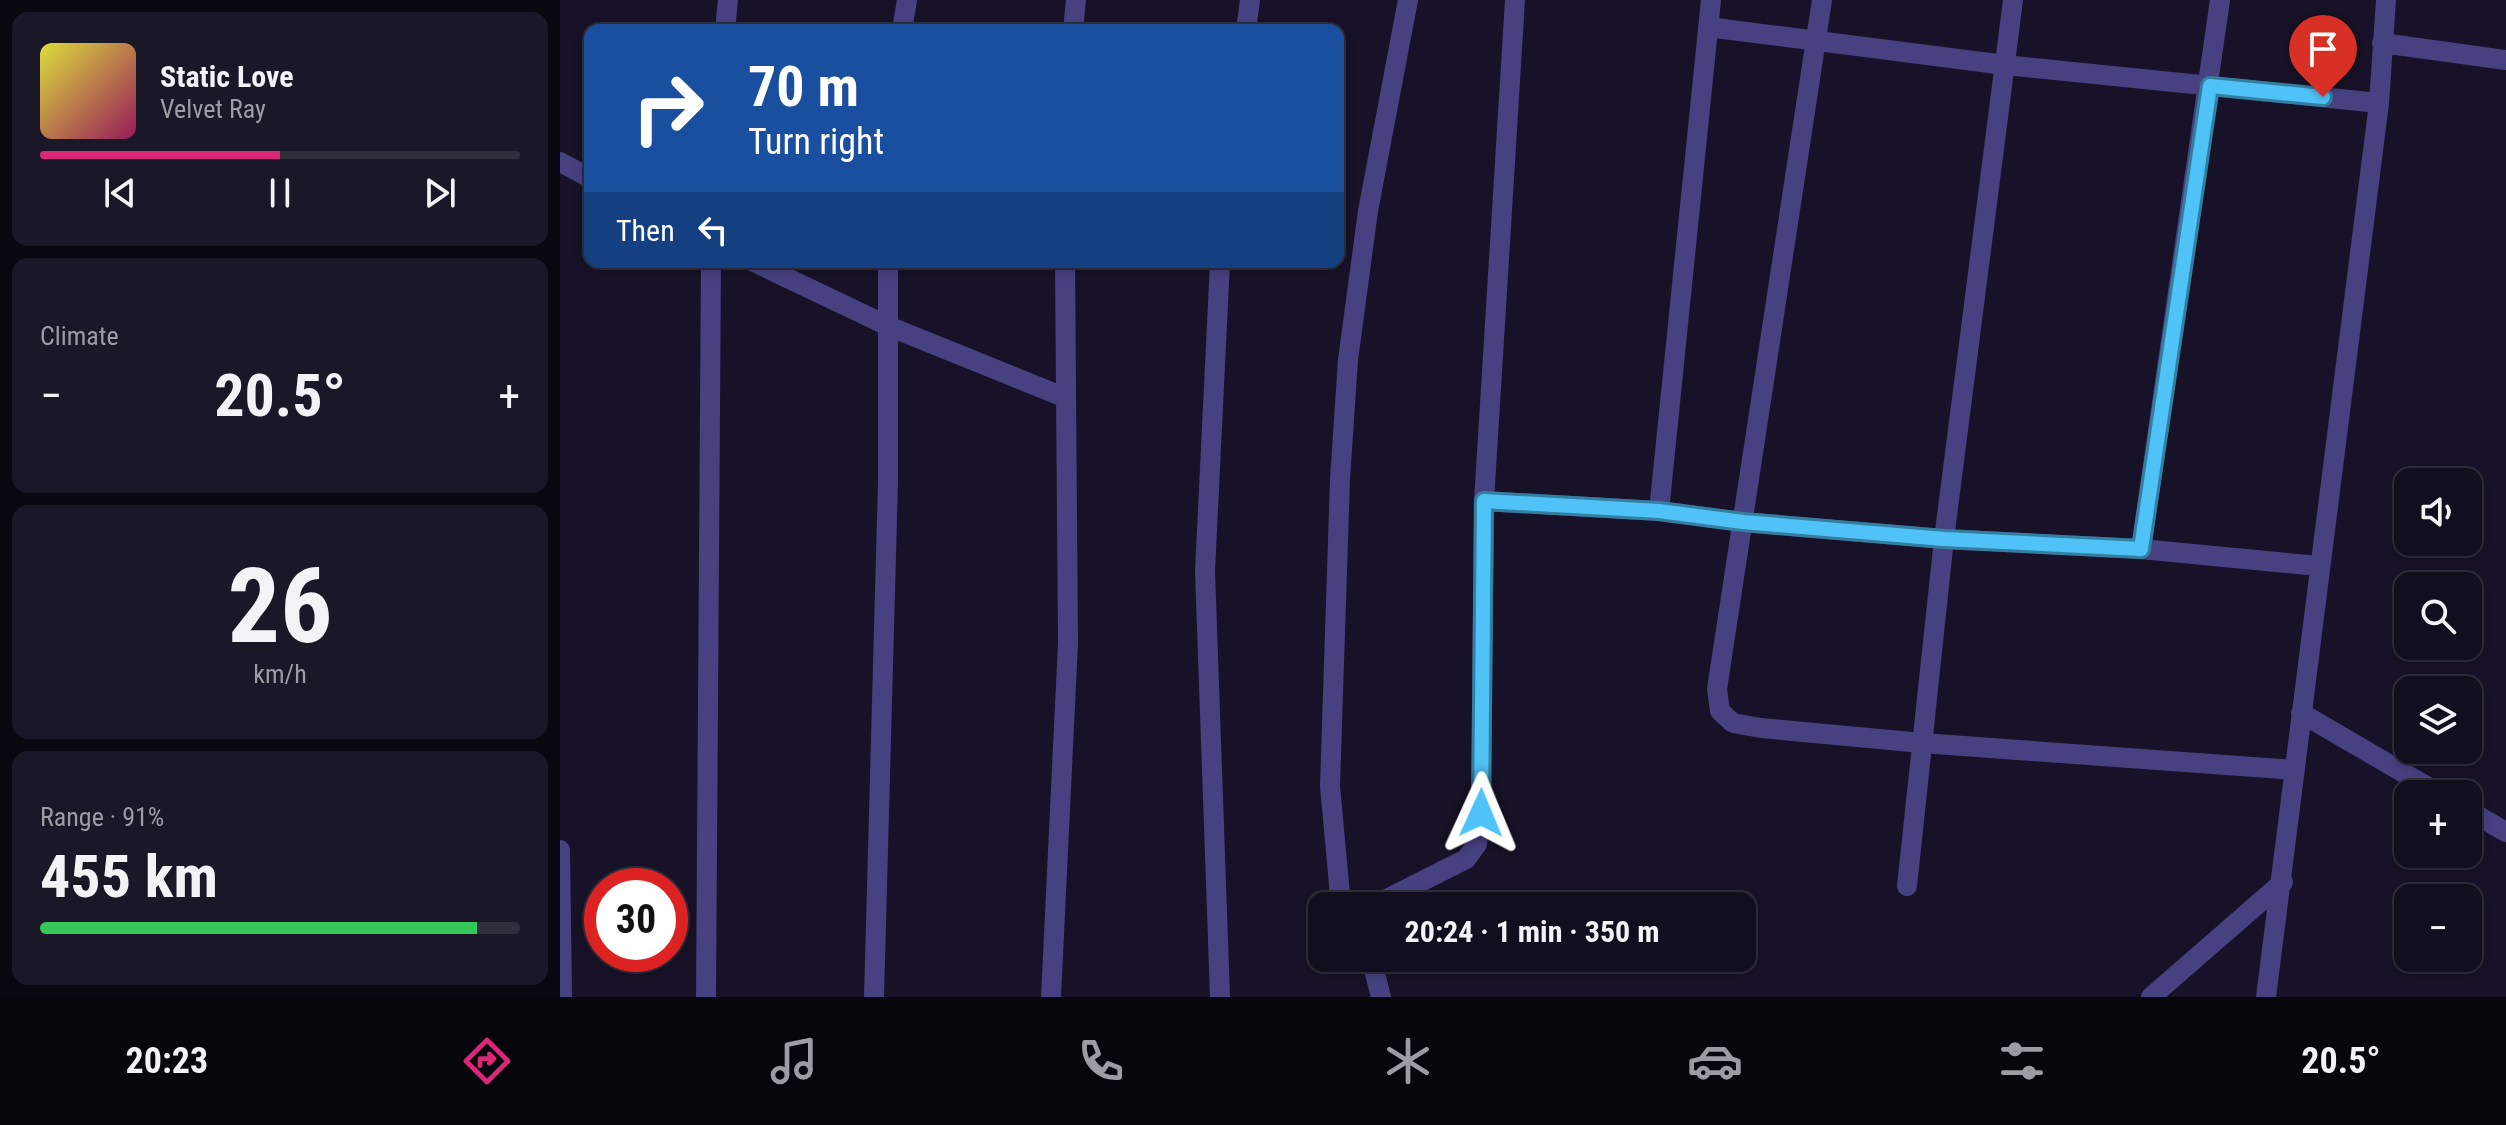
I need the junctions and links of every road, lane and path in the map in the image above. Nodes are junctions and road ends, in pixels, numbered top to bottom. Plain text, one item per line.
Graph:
1 (728, 0) edge
2 (907, 0) edge
3 (1076, 0) edge
4 (1250, 0) edge
5 (1408, 0) edge
6 (1515, 0) edge
7 (1711, 0) edge
8 (1822, 0) edge
9 (2013, 0) edge
10 (2220, 0) edge
11 (2386, 0) edge
12 (726, 24) edge
13 (903, 24) edge
14 (1074, 24) edge
15 (1247, 24) edge
16 (1708, 27) junction
17 (1817, 43) junction
18 (2382, 43) junction
19 (2506, 60) edge
20 (2005, 65) junction
21 (2210, 86) junction
22 (2379, 103) junction
23 (560, 162) edge
24 (584, 175) edge
25 (711, 268) edge
26 (767, 268) edge
27 (888, 268) edge
28 (1065, 268) edge
29 (1220, 268) edge
30 (888, 326) junction
31 (1066, 398) junction
32 (1484, 501) junction
33 (1659, 511) junction
34 (1743, 522) junction
35 (1944, 539) junction
36 (2141, 549) junction
37 (2318, 566) junction
38 (2301, 713) junction
39 (1922, 743) junction
40 (2295, 770) junction
41 (2416, 780) edge
42 (2482, 818) edge
43 (2506, 832) edge
44 (560, 850) edge
45 (2283, 882) junction
46 (1907, 886) dead end
47 (1340, 892) edge
48 (1401, 892) edge
49 (1375, 972) edge
50 (562, 997) edge
51 (706, 997) edge
52 (874, 997) edge
53 (1051, 997) edge
54 (1220, 997) edge
55 (1381, 997) edge
56 (2151, 997) edge
57 (2266, 997) edge

1 - 12 street
2 - 13 street
3 - 14 street
4 - 15 street
5 - 47 street
6 - 32 street
7 - 16 street
8 - 17 street
9 - 20 street
10 - 21 street
11 - 18 street
16 - 17 street
16 - 33 street
17 - 20 street
17 - 34 street
18 - 19 street
18 - 22 street
20 - 21 street
20 - 35 street
21 - 22 street
21 - 36 street
22 - 37 street
23 - 24 street
25 - 51 street
26 - 30 street
27 - 30 street
28 - 31 street
29 - 54 street
30 - 31 street
30 - 52 street
31 - 53 street
32 - 33 street
32 - 48 street
33 - 34 street
34 - 35 street
34 - 39 street
35 - 36 street
35 - 39 street
36 - 37 street
37 - 38 street
38 - 40 street
38 - 41 street
39 - 40 street
39 - 46 street
40 - 45 street
42 - 43 street
44 - 50 street
45 - 56 street
45 - 57 street
49 - 55 street

